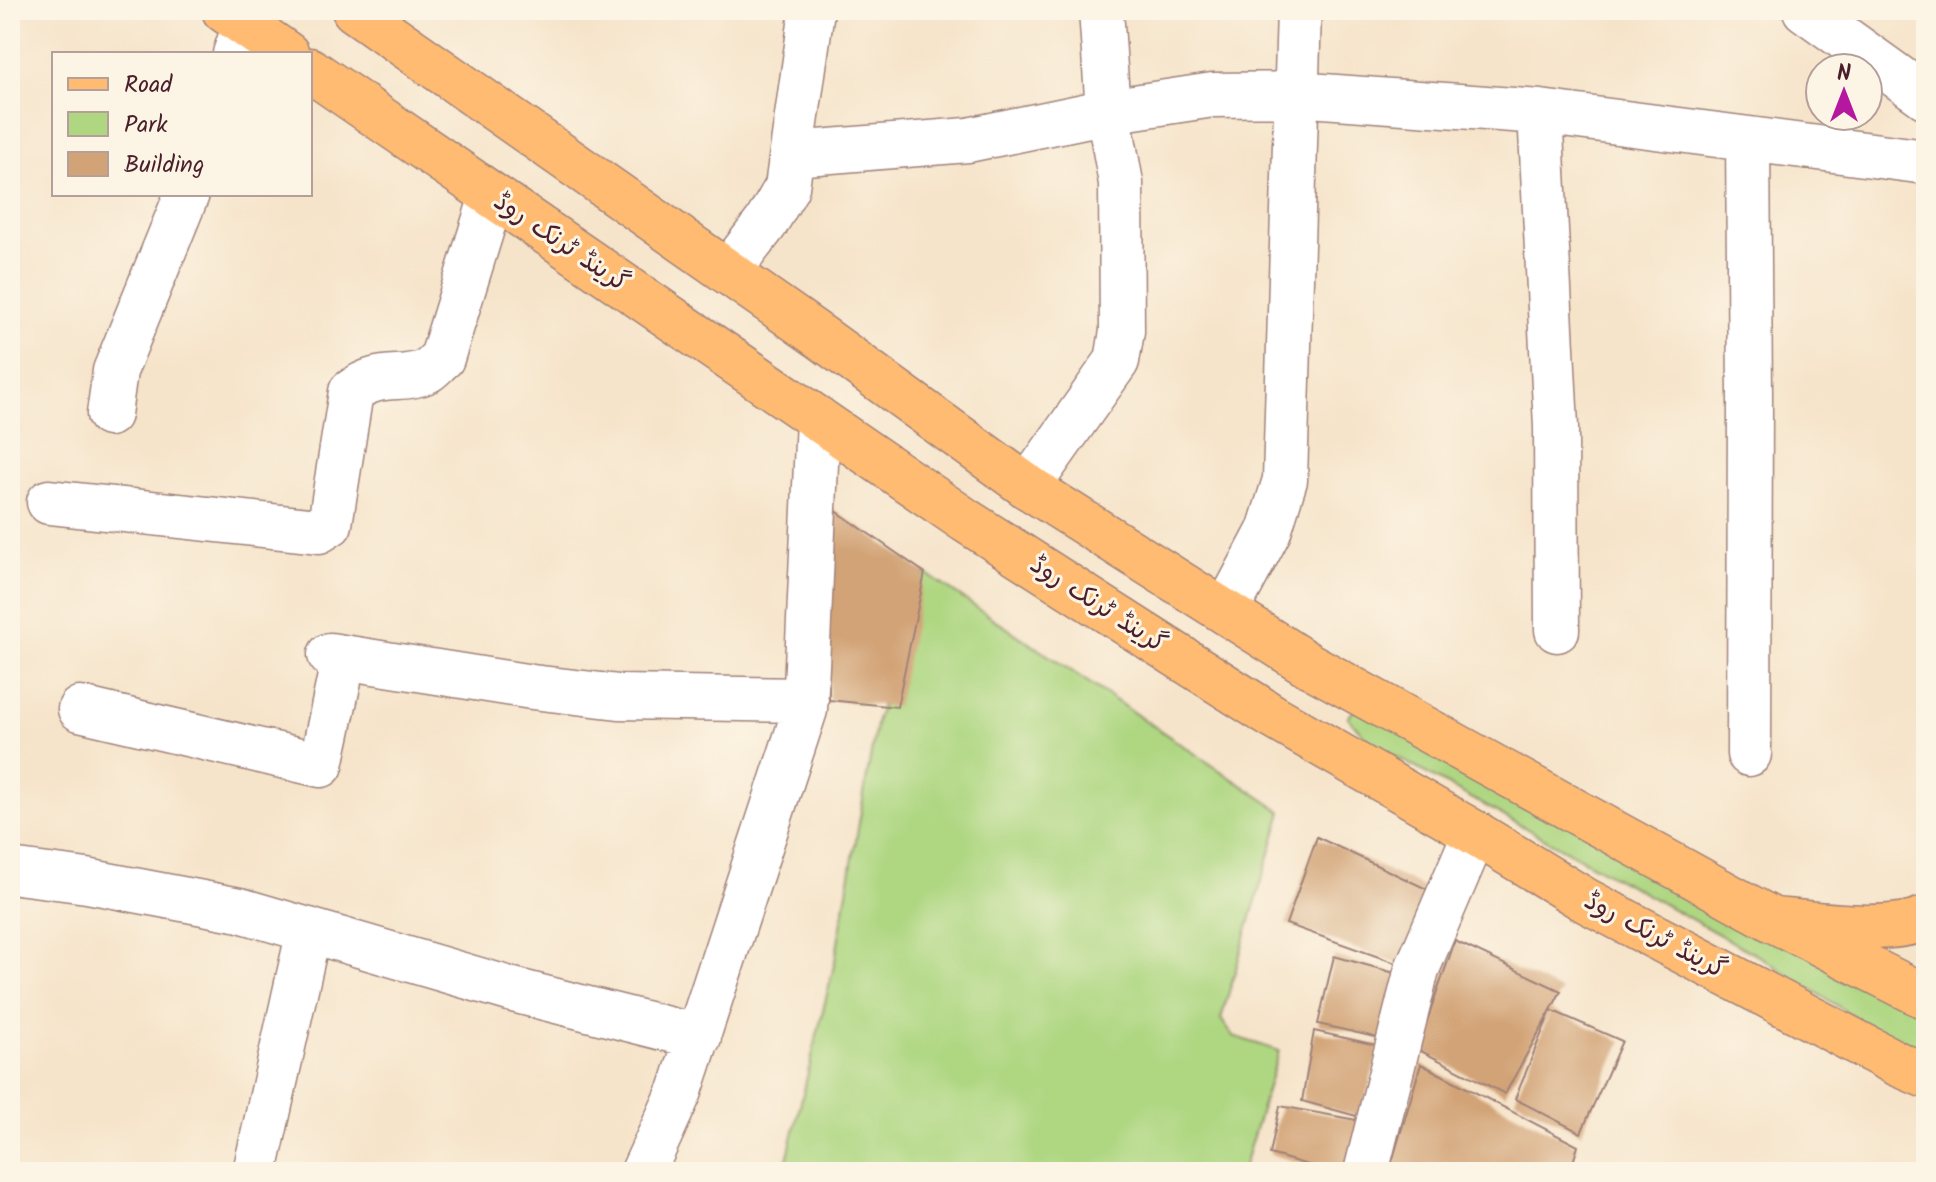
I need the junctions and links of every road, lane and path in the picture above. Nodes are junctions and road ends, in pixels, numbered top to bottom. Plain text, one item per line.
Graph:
1 (354, 10) edge
2 (812, 10) edge
3 (1101, 10) edge
4 (1299, 10) edge
5 (1805, 10) edge
6 (235, 30) edge
7 (283, 52) edge
8 (312, 71) edge
9 (1296, 94) junction
10 (1926, 97) edge
11 (1108, 111) junction
12 (1540, 112) junction
13 (1748, 139) junction
14 (793, 154) junction
15 (1926, 162) edge
16 (186, 196) edge
17 (492, 196) junction
18 (728, 272) junction
19 (109, 414) dead end
20 (818, 419) junction
21 (1028, 487) junction
22 (49, 502) dead end
23 (1226, 612) junction
24 (1557, 630) dead end
25 (1309, 665) junction
26 (806, 700) junction
27 (80, 709) dead end
28 (1272, 716) junction
29 (1749, 754) dead end
30 (1475, 833) junction
31 (10, 871) edge
32 (1926, 918) edge
33 (1773, 920) junction
34 (309, 930) junction
35 (1926, 997) edge
36 (699, 1037) junction
37 (1926, 1076) edge
38 (255, 1172) edge
39 (643, 1172) edge
40 (1366, 1172) edge

1 - 18 main road
2 - 14 street
3 - 11 street
4 - 9 street
5 - 10 street
6 - 7 main road
8 - 17 main road, گرینڈ ٹرنک روڈ
9 - 11 street
9 - 12 street
9 - 23 street
11 - 14 street
11 - 21 street
12 - 13 street
12 - 24 street
13 - 15 street
13 - 29 street
14 - 18 street
16 - 19 street
17 - 20 main road, گرینڈ ٹرنک روڈ
17 - 22 street
18 - 21 main road
20 - 26 street
20 - 28 main road, گرینڈ ٹرنک روڈ
21 - 23 main road
23 - 25 main road
25 - 28 main road
25 - 33 main road
26 - 27 street
26 - 36 street
28 - 30 main road, گرینڈ ٹرنک روڈ
30 - 37 main road, گرینڈ ٹرنک روڈ
30 - 40 street
31 - 34 street
32 - 33 main road
33 - 35 main road
34 - 36 street
34 - 38 street
36 - 39 street

